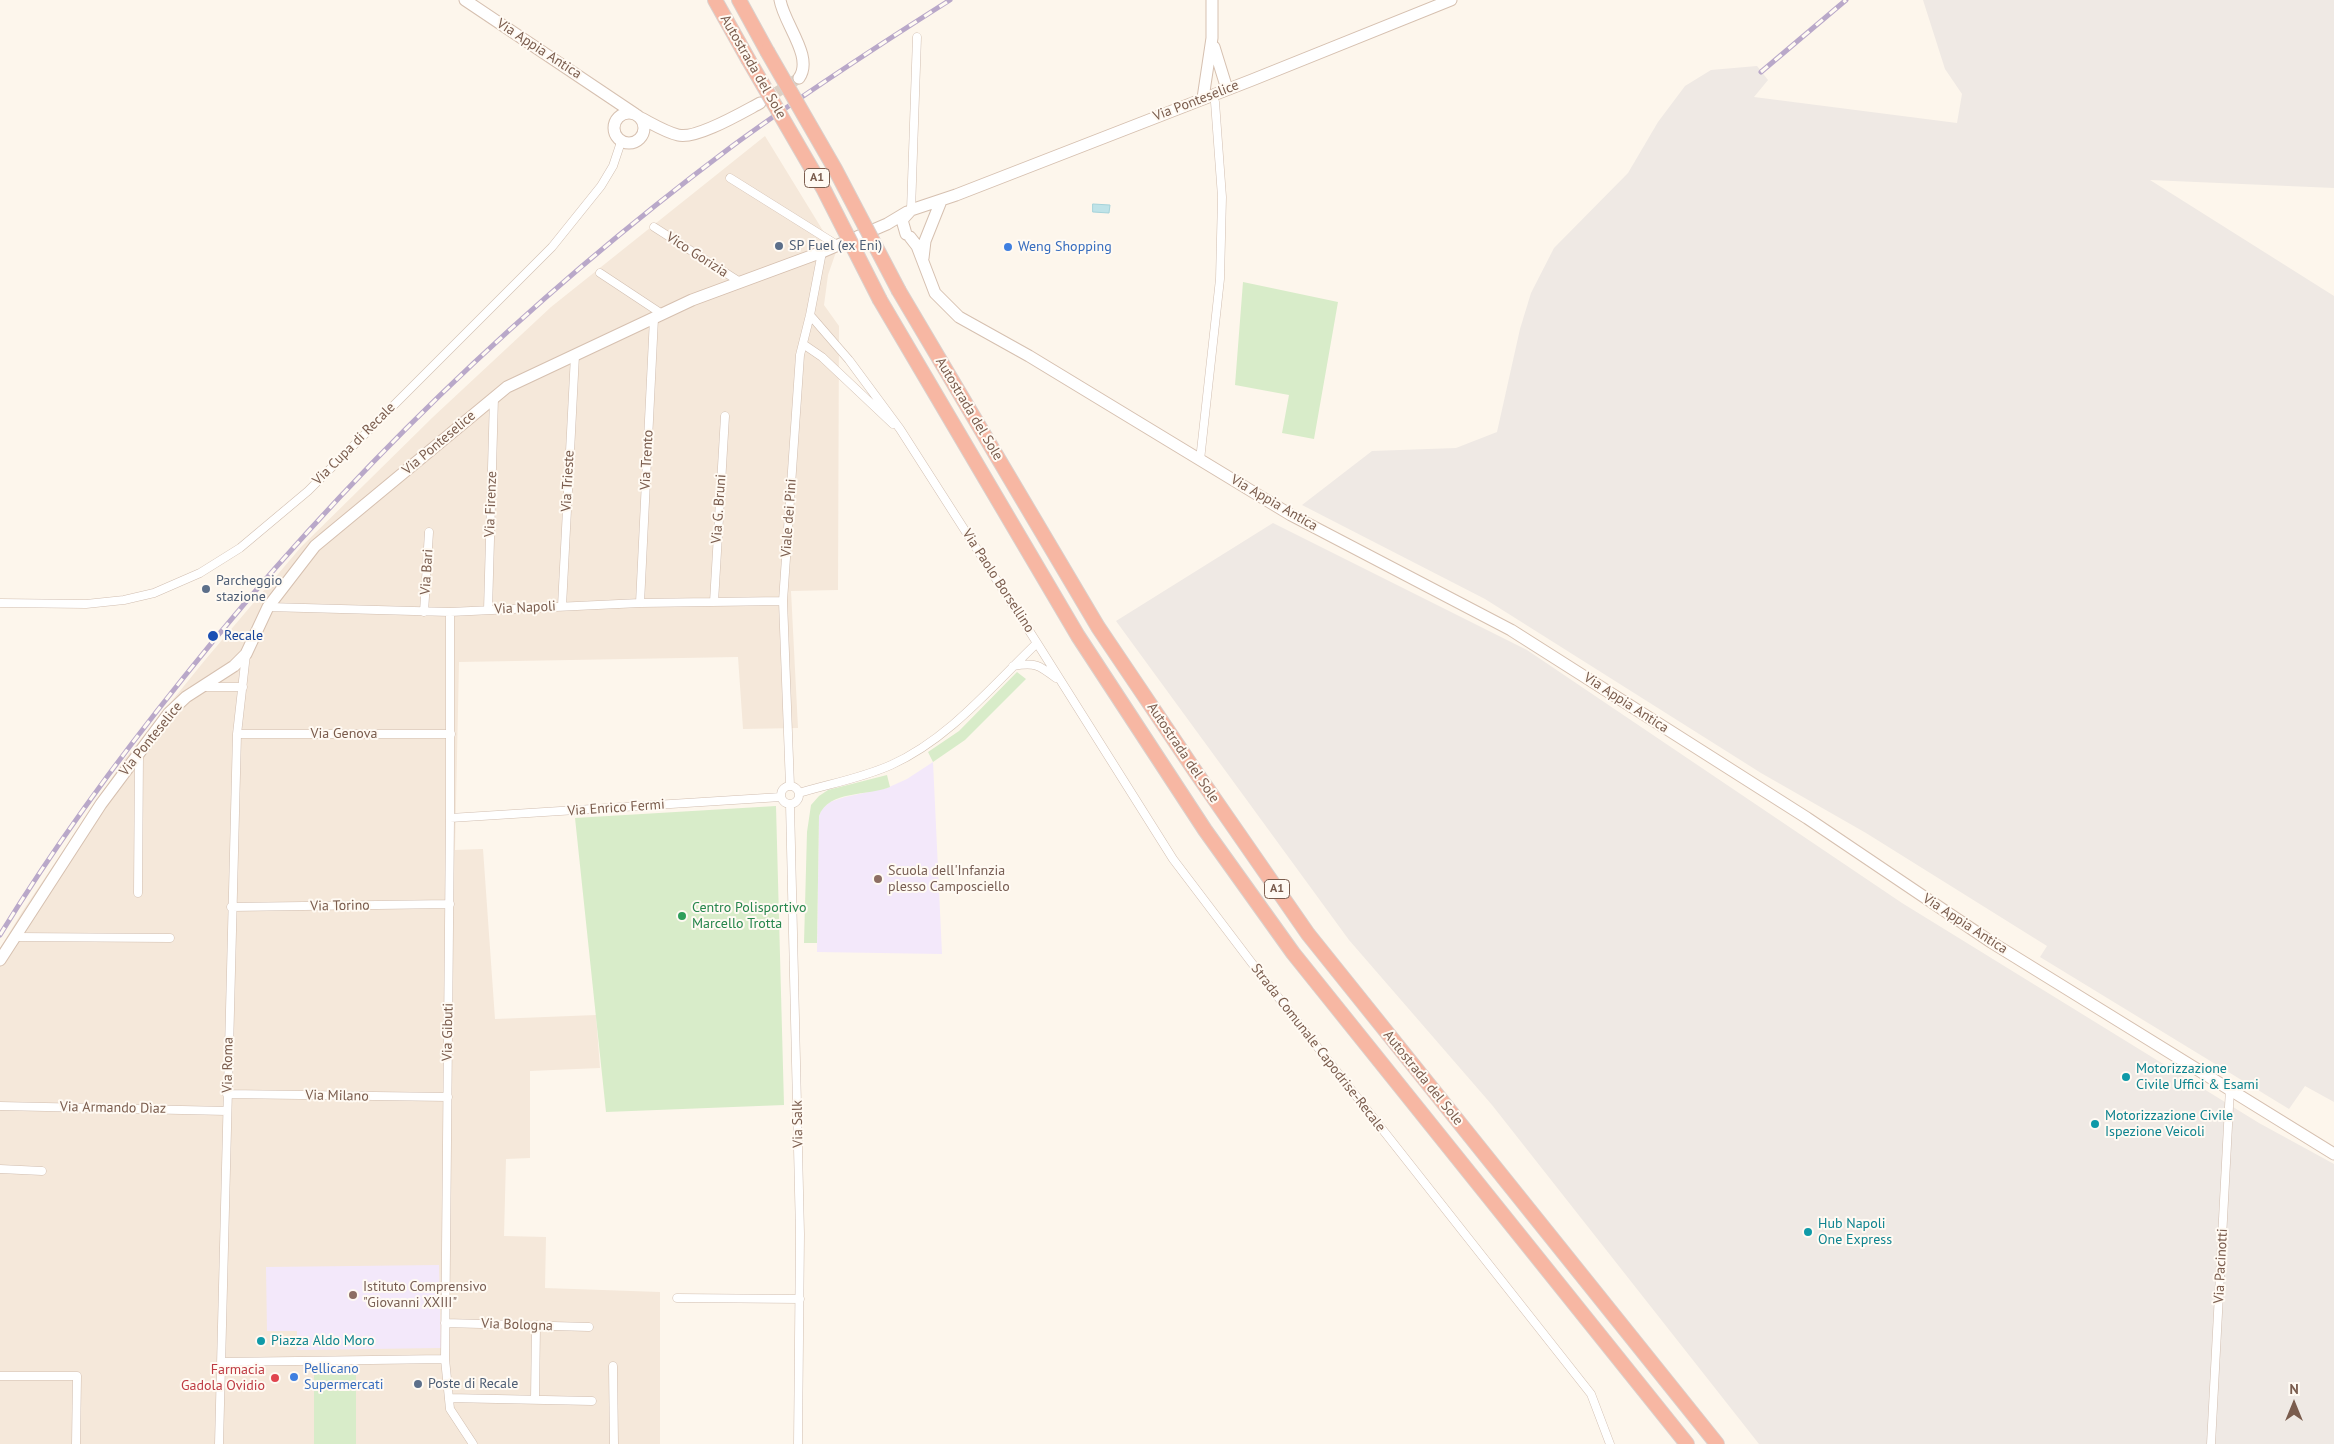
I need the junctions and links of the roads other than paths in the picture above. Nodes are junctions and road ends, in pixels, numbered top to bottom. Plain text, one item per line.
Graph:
1 (465, 0) edge
2 (715, 0) edge
3 (739, 0) edge
4 (780, 0) edge
5 (1212, 0) edge
6 (1451, 0) edge
7 (917, 37) dead end
8 (1212, 38) junction
9 (799, 78) dead end
10 (1226, 89) junction
11 (1204, 98) junction
12 (613, 100) junction
13 (1215, 102) dead end
14 (760, 103) tunnel mouth
15 (637, 115) junction
16 (614, 123) junction
17 (666, 130) junction
18 (640, 139) junction
19 (621, 142) junction
20 (730, 178) dead end
21 (941, 201) junction
22 (912, 210) junction
23 (884, 225) junction
24 (654, 228) dead end
25 (930, 228) junction
26 (908, 235) junction
27 (837, 245) junction
28 (822, 252) junction
29 (923, 260) junction
30 (600, 273) dead end
31 (740, 282) junction
32 (810, 315) junction
33 (658, 316) junction
34 (803, 344) junction
35 (575, 355) junction
36 (494, 397) junction
37 (726, 416) dead end
38 (900, 429) junction
39 (1200, 460) junction
40 (429, 532) dead end
41 (783, 601) junction
42 (714, 602) junction
43 (0, 603) edge
44 (640, 603) junction
45 (562, 606) junction
46 (268, 607) junction
47 (488, 610) junction
48 (424, 612) junction
49 (450, 612) junction
50 (1037, 643) junction
51 (246, 654) junction
52 (1013, 666) junction
53 (1061, 681) junction
54 (200, 687) junction
55 (243, 687) junction
56 (237, 734) junction
57 (450, 734) junction
58 (139, 753) junction
59 (790, 786) junction
60 (799, 793) junction
61 (781, 797) junction
62 (790, 804) junction
63 (450, 818) junction
64 (138, 893) dead end
65 (450, 904) junction
66 (231, 907) junction
67 (15, 936) junction
68 (170, 938) dead end
69 (0, 960) edge
70 (2230, 1088) junction
71 (227, 1094) junction
72 (448, 1097) junction
73 (0, 1106) edge
74 (227, 1111) junction
75 (2334, 1154) edge
76 (0, 1169) edge
77 (42, 1171) dead end
78 (677, 1298) dead end
79 (800, 1299) junction
80 (445, 1322) junction
81 (536, 1325) junction
82 (589, 1327) dead end
83 (445, 1359) junction
84 (222, 1362) junction
85 (613, 1366) dead end
86 (0, 1376) edge
87 (449, 1398) junction
88 (535, 1400) junction
89 (592, 1402) dead end
90 (76, 1444) edge
91 (219, 1444) edge
92 (473, 1444) edge
93 (614, 1444) edge
94 (798, 1444) edge
95 (1610, 1444) edge
96 (1687, 1444) edge
97 (1717, 1444) edge
98 (2211, 1444) edge

1 - 12 street, Via Appia Antica
2 - 96 highway, Autostrada del Sole / A1, bridge
3 - 97 highway, Autostrada del Sole / A1, bridge
4 - 9 street
5 - 8 street
6 - 10 street, Via Ponteselice
7 - 22 street
8 - 10 street
8 - 11 street
10 - 11 street, Via Ponteselice
11 - 21 street, Via Ponteselice
12 - 15 street, Via Appia Antica
12 - 16 street
13 - 39 street
14 - 17 street
15 - 16 street
15 - 17 street, Via Appia Antica
15 - 18 street
16 - 19 street
17 - 18 street
18 - 19 street
19 - 43 street, Via Cupa di Recale
20 - 27 street
21 - 22 street, Via Ponteselice
21 - 25 street
22 - 23 street, Via Ponteselice
22 - 25 street
22 - 26 street
23 - 26 street
23 - 27 street, Via Ponteselice
24 - 31 street, Vico Gorizia
25 - 26 street
25 - 29 street
26 - 29 street, Via Appia Antica
27 - 28 street, Via Ponteselice
28 - 31 street, Via Ponteselice
28 - 32 street, Viale dei Pini
29 - 39 street, Via Appia Antica
30 - 33 street
31 - 33 street, Via Ponteselice
32 - 34 street, Viale dei Pini
32 - 38 street, Via Paolo Borsellino
33 - 35 street, Via Ponteselice
33 - 44 street, Via Trento
34 - 38 street, Via Paolo Borsellino
34 - 41 street, Viale dei Pini
35 - 36 street, Via Ponteselice
35 - 45 street, Via Trieste
36 - 46 street, Via Ponteselice
36 - 47 street, Via Firenze
37 - 42 street, Via G. Bruni
38 - 50 street, Via Paolo Borsellino
39 - 70 street, Via Appia Antica
40 - 48 street, Via Bari
41 - 42 street, Via Napoli
41 - 59 street, Viale dei Pini
42 - 44 street, Via Napoli
44 - 45 street, Via Napoli
45 - 47 street, Via Napoli
46 - 48 street, Via Napoli
46 - 51 street, Via Ponteselice
47 - 49 street, Via Napoli
48 - 49 street, Via Napoli
49 - 57 street, Via Gibuti
50 - 52 street, Via Paolo Borsellino
50 - 53 street, Strada Comunale Capodrise-Recale
51 - 54 street, Via Ponteselice
51 - 55 street, Via Roma
52 - 53 street
52 - 60 street, Via Paolo Borsellino
53 - 95 street, Strada Comunale Capodrise-Recale
54 - 55 street
54 - 58 street, Via Ponteselice
55 - 56 street, Via Roma
56 - 57 street, Via Genova
56 - 66 street, Via Roma
57 - 63 street, Via Gibuti
58 - 64 street
58 - 67 street, Via Ponteselice
59 - 60 street
59 - 61 street
60 - 62 street
61 - 62 street
61 - 63 street, Via Enrico Fermi
62 - 79 street, Via Salk
63 - 65 street, Via Gibuti
65 - 66 street, Via Torino
65 - 72 street, Via Gibuti
66 - 71 street, Via Roma
67 - 68 street
67 - 69 street, Via Ponteselice
70 - 75 street, Via Appia Antica
70 - 98 street, Via Pacinotti
71 - 72 street, Via Milano
71 - 74 street, Via Roma
72 - 80 street, Via Gibuti
73 - 74 street, Via Armando Dìaz
74 - 84 street, Via Roma
76 - 77 street
78 - 79 street
79 - 94 street, Via Salk
80 - 81 street, Via Bologna
80 - 83 street, Via Gibuti
81 - 82 street, Via Bologna
81 - 88 street
83 - 84 street
83 - 87 street, Via Gibuti
84 - 91 street, Via Roma
85 - 93 street
86 - 90 street
87 - 88 street
87 - 92 street, Via Gibuti
88 - 89 street

